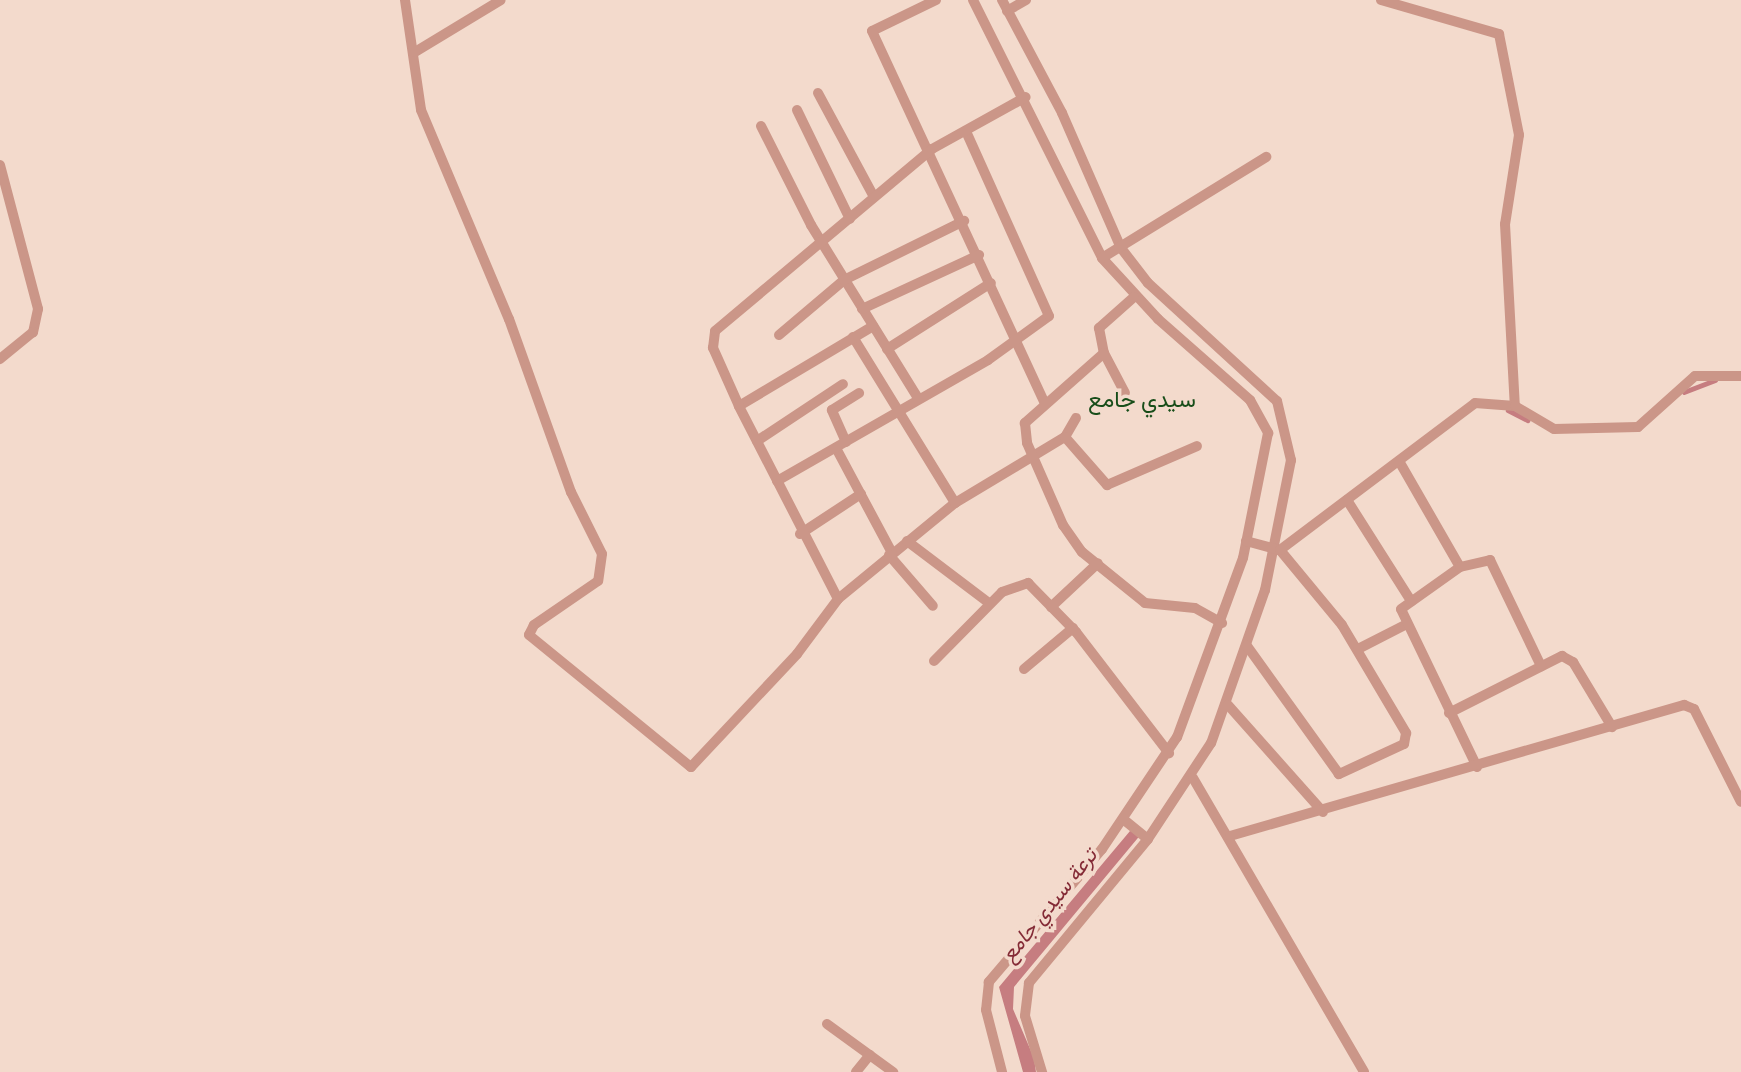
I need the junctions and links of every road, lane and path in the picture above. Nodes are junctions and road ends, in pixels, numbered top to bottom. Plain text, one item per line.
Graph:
1 (406, 0) edge
2 (501, 0) edge
3 (936, 0) edge
4 (973, 0) edge
5 (1026, 0) edge
6 (1381, 0) edge
7 (1005, 5) edge
8 (415, 52) junction
9 (818, 93) dead end
10 (1026, 97) junction
11 (797, 110) dead end
12 (761, 126) dead end
13 (966, 131) junction
14 (932, 149) junction
15 (1266, 157) dead end
16 (0, 165) edge
17 (874, 197) junction
18 (850, 219) junction
19 (964, 221) junction
20 (822, 244) junction
21 (1121, 248) junction
22 (979, 255) junction
23 (1102, 258) junction
24 (844, 280) junction
25 (991, 283) junction
26 (1134, 297) junction
27 (862, 309) junction
28 (873, 326) junction
29 (779, 335) dead end
30 (853, 337) junction
31 (1015, 337) junction
32 (887, 349) junction
33 (1104, 353) junction
34 (0, 359) edge
35 (1741, 376) edge
36 (843, 384) dead end
37 (859, 393) dead end
38 (1125, 393) dead end
39 (918, 398) junction
40 (1044, 402) junction
41 (739, 406) junction
42 (1515, 406) junction
43 (899, 412) junction
44 (1076, 418) dead end
45 (1065, 437) junction
46 (757, 441) junction
47 (841, 445) junction
48 (1197, 446) dead end
49 (1032, 459) junction
50 (1399, 461) junction
51 (777, 481) junction
52 (861, 495) junction
53 (1347, 500) junction
54 (955, 503) junction
55 (800, 534) junction
56 (907, 541) junction
57 (1246, 541) junction
58 (1278, 549) junction
59 (890, 554) junction
60 (1098, 563) junction
61 (1460, 568) junction
62 (838, 600) junction
63 (1411, 601) junction
64 (989, 603) junction
65 (933, 606) dead end
66 (1052, 607) junction
67 (1222, 623) junction
68 (1405, 625) junction
69 (1073, 628) junction
70 (1247, 646) junction
71 (1358, 649) junction
72 (934, 661) dead end
73 (1541, 666) junction
74 (1024, 669) dead end
75 (1228, 705) junction
76 (1449, 713) junction
77 (1612, 727) junction
78 (1169, 753) junction
79 (1477, 767) junction
80 (1193, 778) junction
81 (1741, 802) edge
82 (1323, 812) junction
83 (1123, 819) junction
84 (1230, 836) junction
85 (1148, 839) junction
86 (827, 1024) dead end
87 (870, 1055) junction
88 (856, 1072) edge
89 (893, 1072) edge
90 (1002, 1072) edge
91 (1042, 1072) edge
92 (1364, 1072) edge

1 - 8 street
2 - 8 street
3 - 14 street
4 - 10 street
5 - 7 street
6 - 42 street
7 - 21 street
8 - 62 street
9 - 17 street
10 - 13 street
10 - 23 street
11 - 18 street
12 - 20 street
13 - 14 street
13 - 31 street
14 - 17 street
14 - 19 street
15 - 21 street
16 - 34 street
17 - 18 street
18 - 20 street
19 - 22 street
19 - 24 street
20 - 24 street
20 - 41 street
21 - 23 street
21 - 58 street
22 - 25 street
22 - 27 street
23 - 26 street
24 - 27 street
24 - 29 street
25 - 31 street
25 - 32 street
26 - 33 street
26 - 57 street
27 - 28 street
28 - 30 street
28 - 32 street
30 - 41 street
30 - 43 street
31 - 39 street
31 - 40 street
32 - 39 street
33 - 38 street
33 - 40 street
35 - 42 street
36 - 46 street
37 - 47 street
39 - 43 street
40 - 49 street
41 - 46 street
42 - 50 street
43 - 47 street
43 - 54 street
44 - 45 street
45 - 48 street
45 - 49 street
46 - 51 street
47 - 51 street
47 - 52 street
49 - 54 street
49 - 60 street
50 - 53 street
50 - 61 street
51 - 55 street
52 - 55 street
52 - 59 street
53 - 58 street
53 - 63 street
54 - 56 street
55 - 62 street
56 - 59 street
56 - 64 street
57 - 58 street
57 - 67 street
58 - 70 street
58 - 71 street
59 - 62 street
59 - 65 street
60 - 66 street
60 - 67 street
61 - 63 street
61 - 73 street
63 - 68 street
64 - 66 street
64 - 72 street
66 - 69 street
67 - 78 street
68 - 71 street
68 - 76 street
69 - 74 street
69 - 78 street
70 - 71 street
70 - 75 street
73 - 76 street
73 - 77 street
75 - 80 street
75 - 82 street
76 - 79 street
77 - 79 street
77 - 81 street
78 - 83 street
79 - 82 street
80 - 84 street
80 - 85 street
82 - 84 street
83 - 85 street
83 - 90 street
84 - 92 street
85 - 91 street
86 - 87 street
87 - 88 street
87 - 89 street

